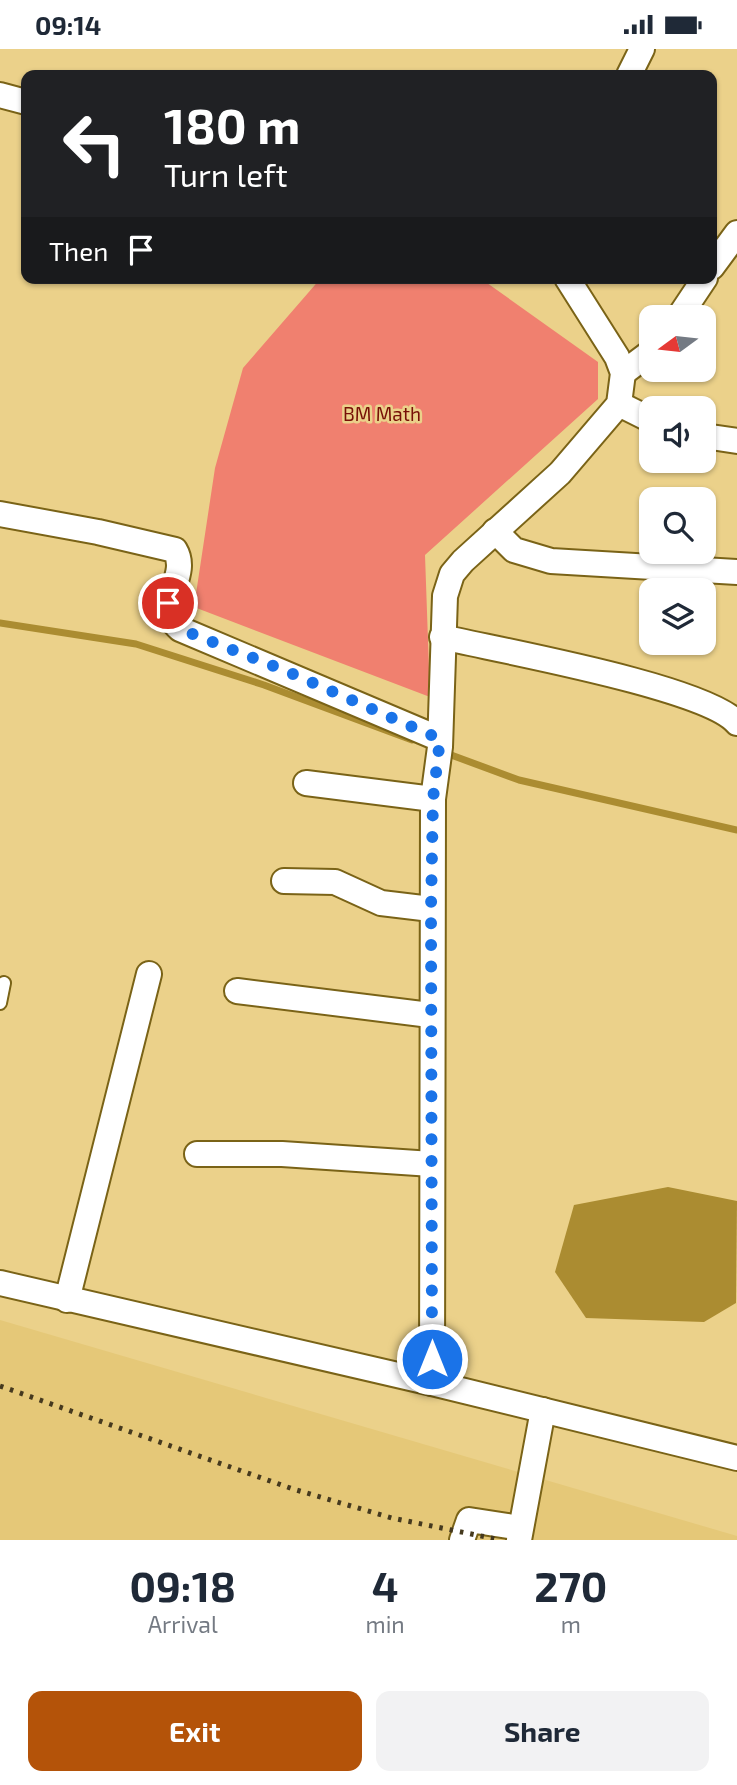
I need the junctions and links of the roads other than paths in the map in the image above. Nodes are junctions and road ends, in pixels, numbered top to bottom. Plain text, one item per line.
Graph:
1 (642, 49) edge
2 (632, 70) edge
3 (0, 95) edge
4 (21, 101) edge
5 (734, 242) edge
6 (717, 261) edge
7 (571, 284) edge
8 (701, 284) edge
9 (687, 305) edge
10 (639, 361) edge
11 (624, 373) junction
12 (618, 404) junction
13 (639, 414) edge
14 (716, 438) edge
15 (737, 441) edge
16 (0, 514) edge
17 (495, 531) junction
18 (737, 572) edge
19 (442, 637) junction
20 (737, 723) edge
21 (439, 750) junction
22 (306, 783) dead end
23 (433, 799) junction
24 (284, 881) dead end
25 (431, 909) junction
26 (149, 974) dead end
27 (4, 983) dead end
28 (237, 991) dead end
29 (0, 1003) edge
30 (430, 1015) junction
31 (197, 1154) dead end
32 (432, 1164) junction
33 (0, 1283) edge
34 (67, 1300) junction
35 (432, 1383) junction
36 (543, 1410) junction
37 (737, 1458) edge
38 (514, 1533) edge
39 (462, 1540) edge

1 - 2 street
3 - 4 street
5 - 6 street
7 - 11 street
8 - 9 street
10 - 11 street
11 - 12 street
12 - 13 street
12 - 17 street
14 - 15 street
16 - 21 street
17 - 18 street
17 - 19 street
19 - 20 street
19 - 21 street
21 - 23 street
22 - 23 street
23 - 25 street
24 - 25 street
25 - 30 street
26 - 34 street
27 - 29 lane
28 - 30 street
30 - 32 street
31 - 32 street
32 - 35 street
33 - 34 street
34 - 35 street
35 - 36 street
36 - 37 street
36 - 38 street
38 - 39 street

